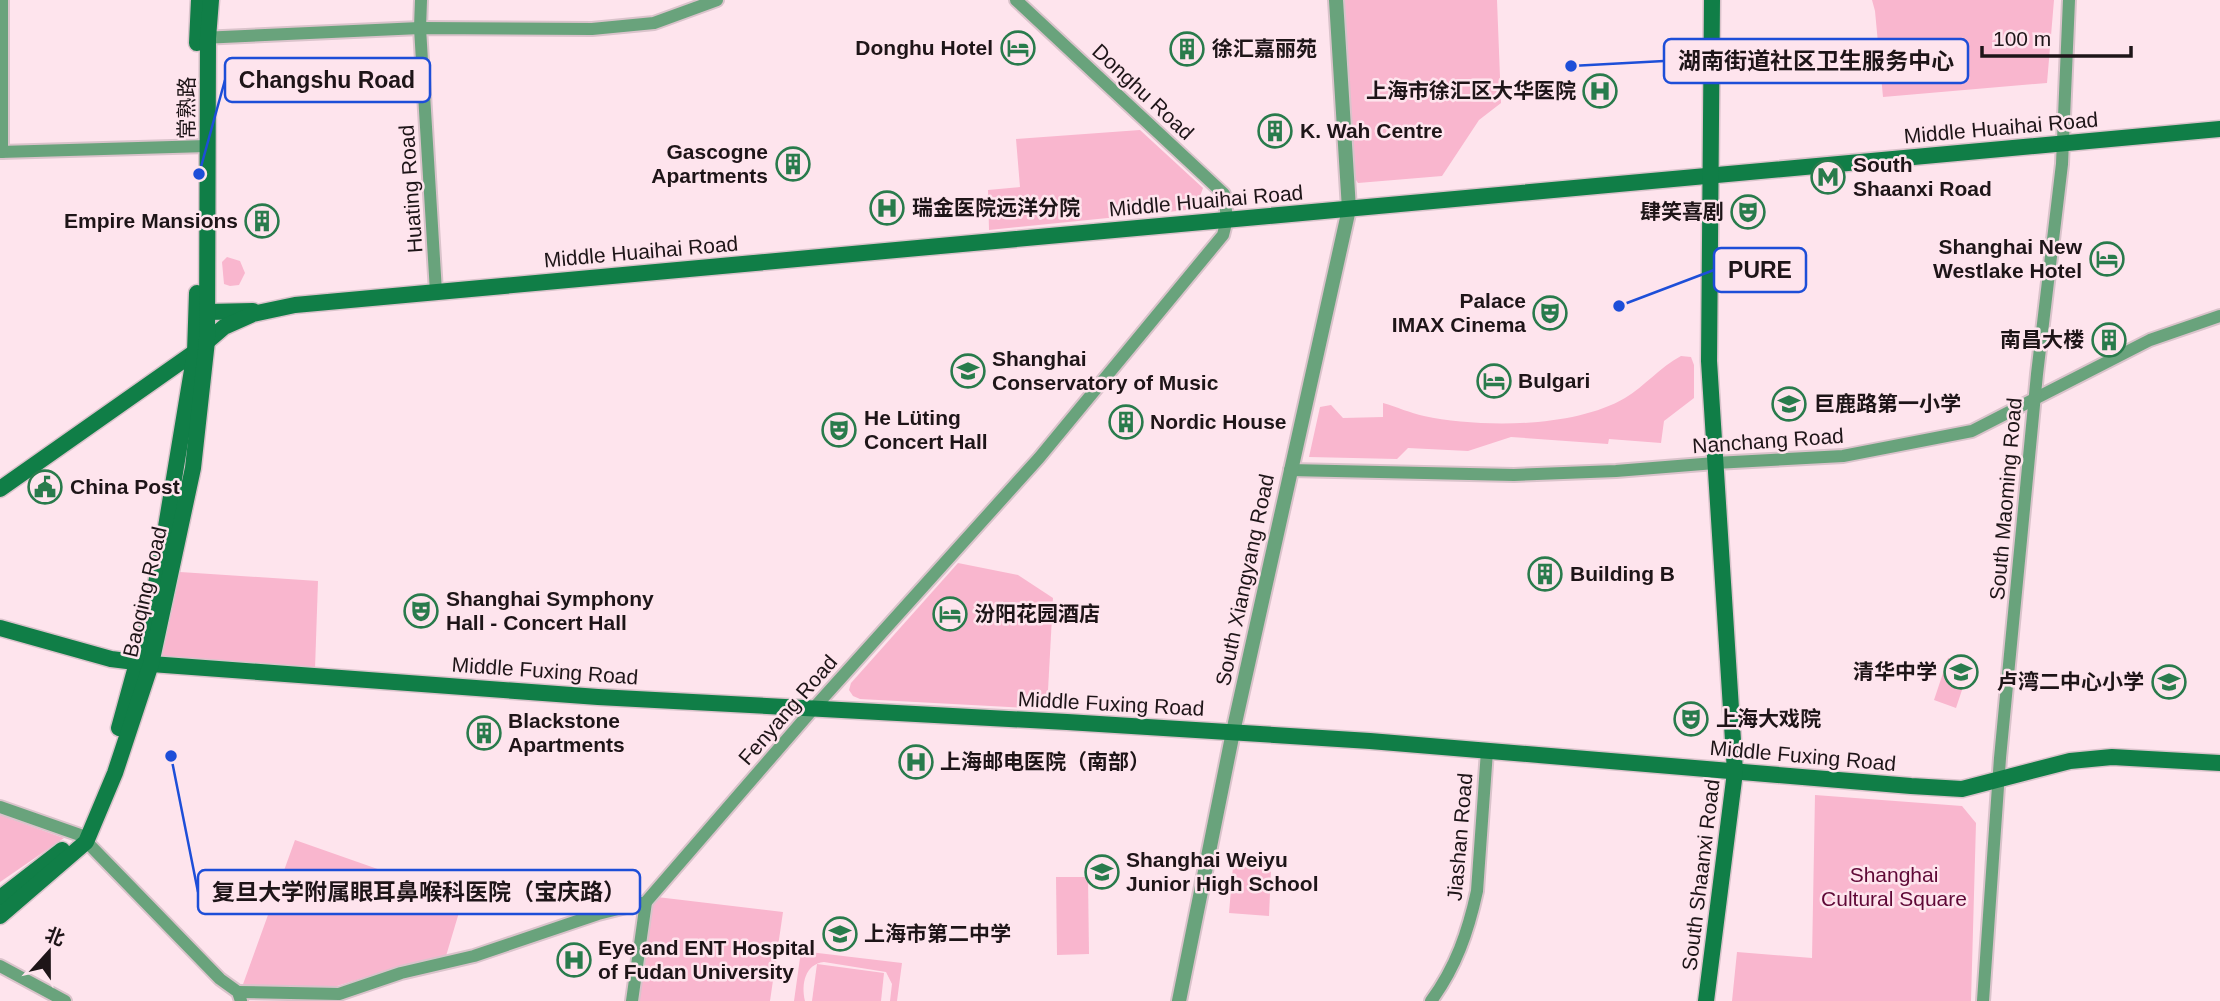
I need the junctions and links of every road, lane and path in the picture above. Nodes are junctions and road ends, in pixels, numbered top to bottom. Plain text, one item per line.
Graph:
1 (2, 0) edge
2 (199, 0) edge
3 (211, 0) edge
4 (421, 0) edge
5 (717, 0) edge
6 (1016, 0) edge
7 (1336, 0) edge
8 (1712, 0) edge
9 (2069, 0) edge
10 (420, 28) junction
11 (202, 38) junction
12 (2220, 129) edge
13 (2063, 143) junction
14 (202, 146) junction
15 (1, 152) edge
16 (1710, 175) junction
17 (1349, 209) junction
18 (1227, 219) junction
19 (436, 292) junction
20 (272, 310) junction
21 (207, 312) junction
22 (2220, 316) edge
23 (201, 346) junction
24 (2035, 398) junction
25 (1715, 463) junction
26 (1290, 470) junction
27 (0, 489) edge
28 (0, 628) edge
29 (144, 663) junction
30 (813, 709) junction
31 (1233, 732) junction
32 (1487, 751) junction
33 (2220, 763) edge
34 (1735, 772) junction
35 (1999, 781) junction
36 (0, 807) edge
37 (83, 839) junction
38 (0, 898) edge
39 (646, 902) junction
40 (0, 916) edge
41 (0, 965) edge
42 (240, 997) edge
43 (336, 997) edge
44 (65, 1001) edge
45 (632, 1001) edge
46 (1179, 1001) edge
47 (1432, 1001) edge
48 (1706, 1001) edge
49 (1983, 1001) edge

1 - 15 street
2 - 11 main road
3 - 11 main road
4 - 10 street, Huating Road
5 - 10 street
6 - 18 street, Donghu Road
7 - 17 street, South Xiangyang Road
8 - 16 main road, South Shaanxi Road
9 - 13 street, South Maoming Road
10 - 11 street
10 - 19 street, Huating Road
11 - 14 main road
12 - 13 main road, Middle Huaihai Road
13 - 16 main road, Middle Huaihai Road
13 - 24 street, South Maoming Road
14 - 15 street
14 - 21 main road, 常熟路
14 - 23 main road
16 - 17 main road, Middle Huaihai Road
16 - 25 main road, South Shaanxi Road
17 - 18 main road, Middle Huaihai Road
17 - 26 street, South Xiangyang Road
18 - 19 main road, Middle Huaihai Road
18 - 30 street, Fenyang Road
19 - 20 main road, Middle Huaihai Road
20 - 21 main road
20 - 23 main road, Middle Huaihai Road
21 - 23 main road, 常熟路
22 - 24 street, Nanchang Road
23 - 27 main road, Middle Huaihai Road
23 - 29 main road, Baoqing Road
24 - 25 street, Nanchang Road
24 - 35 street, South Maoming Road
25 - 26 street, Nanchang Road
25 - 34 main road, South Shaanxi Road
26 - 31 street, South Xiangyang Road
28 - 29 main road, Middle Fuxing Road
29 - 30 main road, Middle Fuxing Road
29 - 37 main road, Baoqing Road
30 - 31 main road, Middle Fuxing Road
30 - 39 street, Fenyang Road
31 - 32 main road, Middle Fuxing Road
31 - 46 street, South Xiangyang Road
32 - 34 main road, Middle Fuxing Road
32 - 47 street, Jiashan Road
33 - 35 main road, Middle Fuxing Road
34 - 35 main road, Middle Fuxing Road
34 - 48 main road, South Shaanxi Road
35 - 49 street, South Maoming Road
36 - 37 street
37 - 38 main road
37 - 40 main road
37 - 42 street
39 - 43 street
39 - 45 street
41 - 44 street
42 - 43 street

